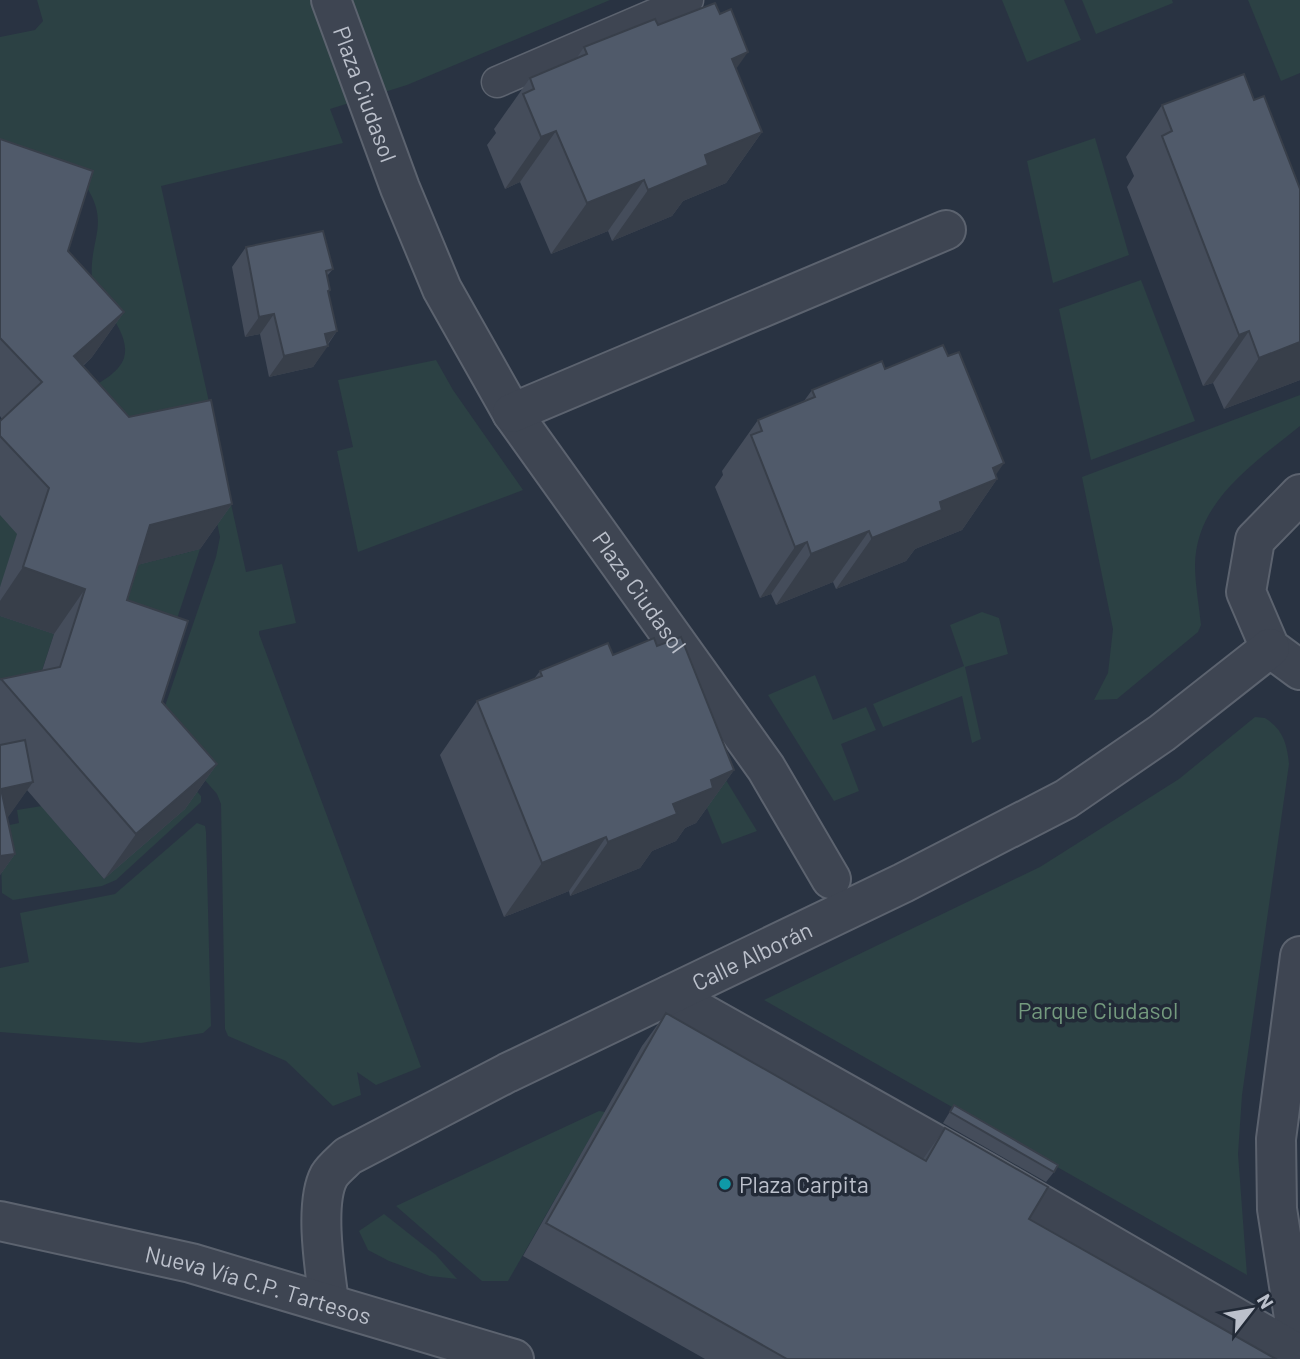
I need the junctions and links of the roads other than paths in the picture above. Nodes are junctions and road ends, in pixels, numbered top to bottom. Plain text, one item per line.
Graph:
1 (331, 0) edge
2 (688, 0) edge
3 (497, 82) dead end
4 (946, 230) dead end
5 (512, 414) junction
6 (1300, 495) edge
7 (1285, 659) edge
8 (831, 878) dead end
9 (1300, 956) edge
10 (670, 995) junction
11 (0, 1222) edge
12 (329, 1302) junction
13 (1300, 1356) edge
14 (514, 1359) edge

1 - 5 street, Plaza Ciudasol
2 - 3 lane
4 - 5 street
5 - 8 street, Plaza Ciudasol
6 - 7 street, Calle Alborán
7 - 10 street, Calle Alborán
9 - 13 street
10 - 12 street, Calle Alborán
10 - 13 street
11 - 12 street, Nueva Vía C.P. Tartesos
12 - 14 street, Nueva Vía C.P. Tartesos

